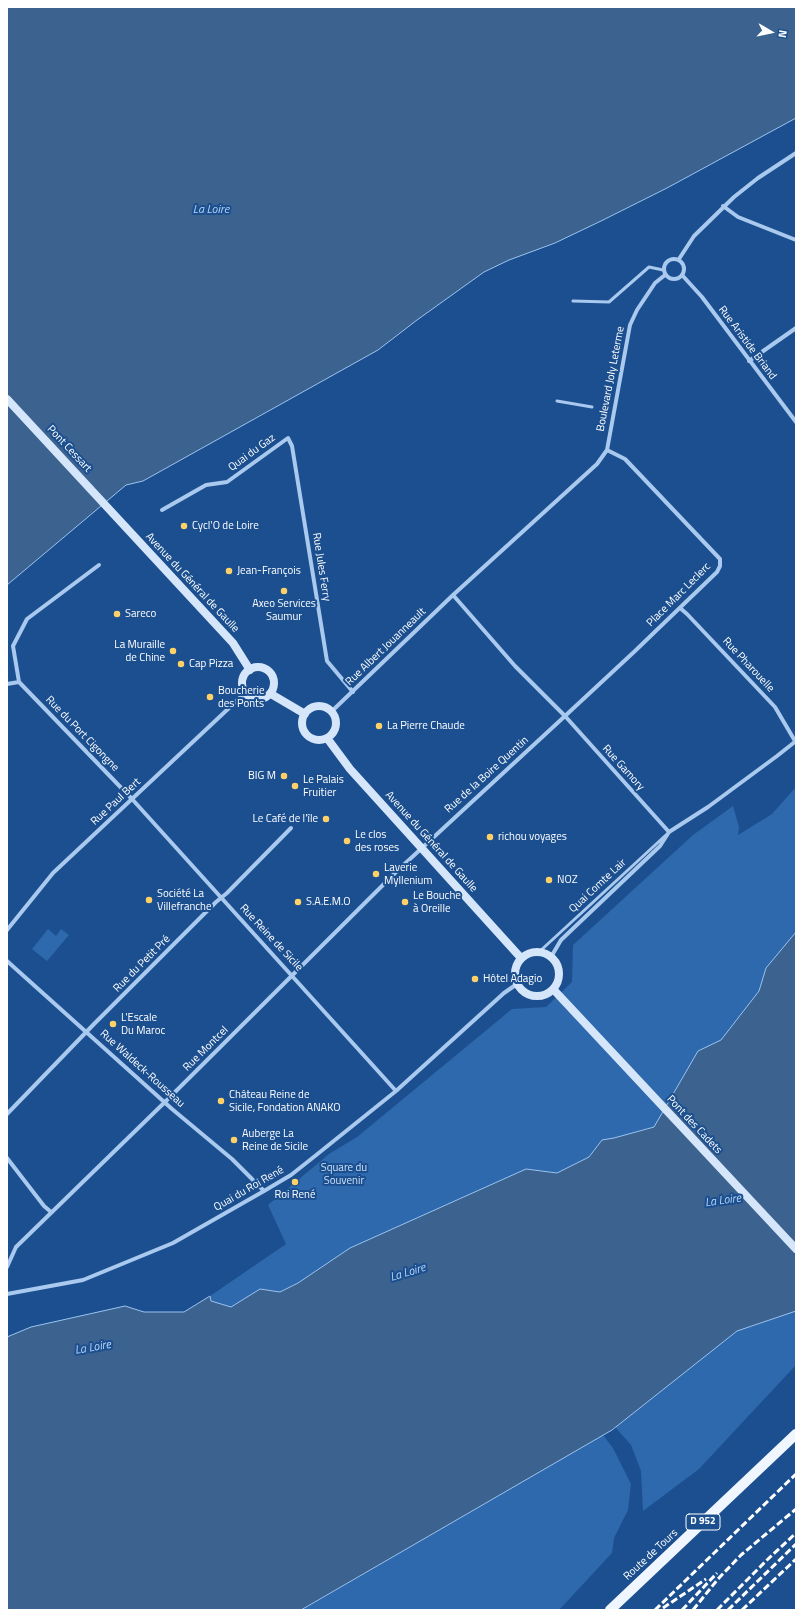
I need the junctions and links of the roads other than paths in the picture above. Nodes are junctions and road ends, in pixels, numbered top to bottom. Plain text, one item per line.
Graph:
1 (796, 152) edge
2 (723, 206) junction
3 (796, 240) edge
4 (679, 259) junction
5 (663, 270) junction
6 (665, 275) junction
7 (682, 275) junction
8 (573, 301) dead end
9 (796, 328) edge
10 (749, 361) junction
11 (7, 399) edge
12 (557, 402) dead end
13 (592, 407) dead end
14 (796, 422) edge
15 (288, 438) joint
16 (606, 450) junction
17 (162, 510) dead end
18 (114, 514) joint
19 (99, 565) dead end
20 (453, 595) junction
21 (680, 608) junction
22 (250, 670) junction
23 (19, 682) junction
24 (7, 684) edge
25 (353, 692) junction
26 (245, 693) junction
27 (271, 694) junction
28 (331, 712) junction
29 (305, 714) junction
30 (565, 716) junction
31 (327, 738) junction
32 (796, 741) edge
33 (132, 799) junction
34 (291, 828) dead end
35 (668, 832) junction
36 (422, 847) junction
37 (222, 898) junction
38 (7, 930) edge
39 (539, 952) junction
40 (551, 957) junction
41 (521, 958) junction
42 (7, 961) edge
43 (293, 975) junction
44 (517, 984) junction
45 (553, 989) junction
46 (87, 1032) junction
47 (396, 1090) junction
48 (166, 1102) junction
49 (7, 1114) edge
50 (7, 1158) edge
51 (264, 1191) junction
52 (51, 1212) junction
53 (796, 1249) edge
54 (7, 1266) edge
55 (7, 1294) edge
56 (796, 1434) edge
57 (610, 1610) edge

1 - 2 street
2 - 3 street
2 - 4 street
4 - 5 street
4 - 7 street
5 - 6 street
5 - 8 lane
6 - 7 street
6 - 16 street, Boulevard Joly Leterme
7 - 10 street, Rue Aristide Briand
9 - 10 street
10 - 14 street, Rue Aristide Briand
11 - 18 main road, Pont Cessart
12 - 13 lane
15 - 17 street, Quai du Gaz
15 - 25 street, Rue Jules Ferry
16 - 20 street
16 - 21 street, Place Marc Leclerc
18 - 22 main road, Avenue du Général de Gaulle
19 - 23 street
20 - 25 street, Rue Albert Jouanneault
20 - 30 street
21 - 30 street, Place Marc Leclerc
21 - 32 street, Rue Pharouelle
22 - 26 main road
22 - 27 main road
23 - 24 street
23 - 33 street, Rue du Port Cigongne
25 - 28 street, Rue Albert Jouanneault
26 - 27 main road
26 - 33 street, Rue Paul Bert
27 - 29 main road
28 - 29 main road
28 - 31 main road
29 - 31 main road
30 - 35 street, Rue Gamory
30 - 36 street, Rue de la Boire Quentin
31 - 36 main road, Avenue du Général de Gaulle
32 - 35 street, Quai Comte Lair
33 - 37 street, Rue Reine de Sicile
33 - 38 street, Rue Paul Bert
34 - 37 street, Rue du Petit Pré
35 - 39 lane, Quai Comte Lair
35 - 40 street, Quai Comte Lair
36 - 41 main road, Avenue du Général de Gaulle
36 - 43 street, Rue Montcel
37 - 43 street, Rue Reine de Sicile
37 - 46 street, Rue du Petit Pré
39 - 40 main road
39 - 41 main road
40 - 45 main road
41 - 44 main road
42 - 46 street, Rue Waldeck-Rousseau
43 - 47 street, Rue Reine de Sicile
43 - 48 street, Rue Montcel
44 - 45 main road
44 - 47 street, Quai du Roi René
45 - 53 main road, Pont des Cadets
46 - 48 street, Rue Waldeck-Rousseau
46 - 49 street, Rue du Petit Pré
47 - 51 street, Quai du Roi René
48 - 51 street, Rue Waldeck-Rousseau
48 - 52 street, Rue Montcel
50 - 52 street
51 - 55 street, Quai du Roi René
52 - 54 street, Rue Montcel
56 - 57 main road, Route de Tours / D 952

